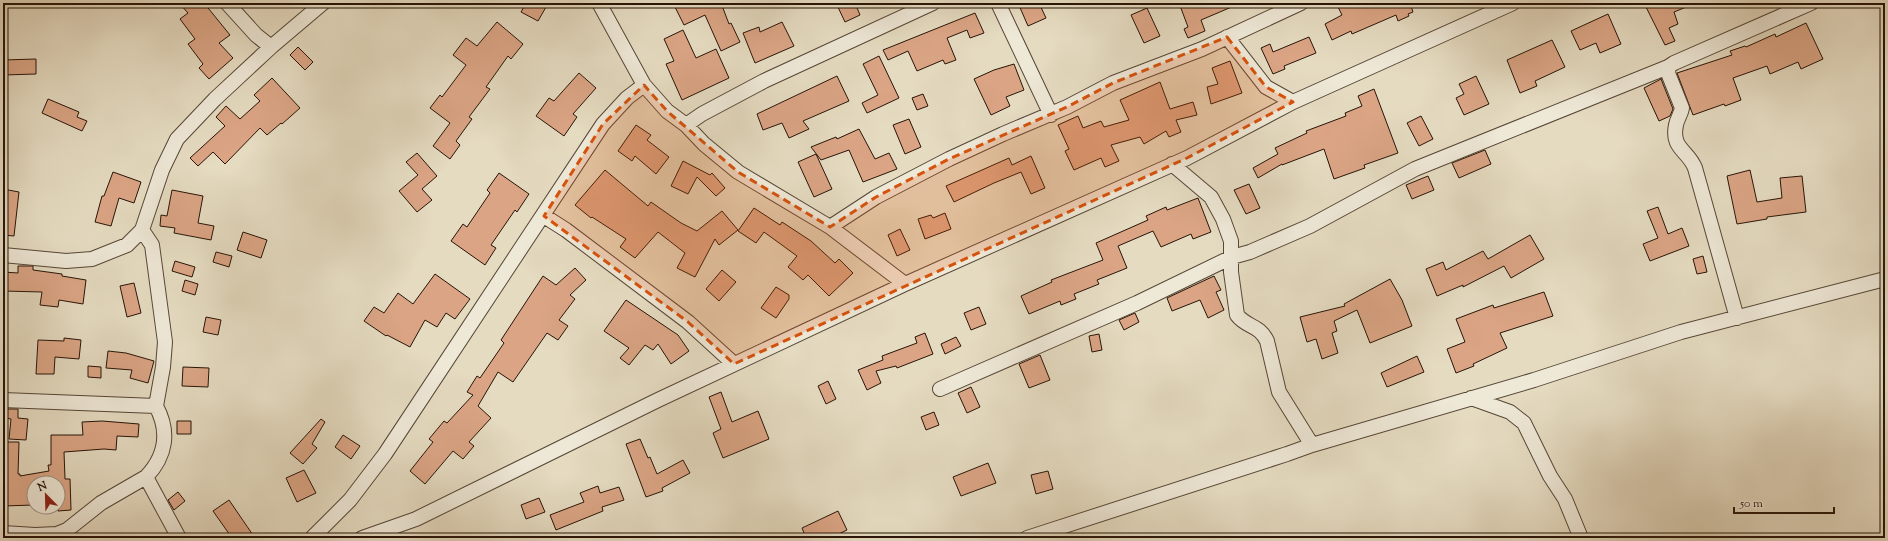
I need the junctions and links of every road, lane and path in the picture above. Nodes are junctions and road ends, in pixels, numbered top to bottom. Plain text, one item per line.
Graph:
1 (227, 3) edge
2 (323, 3) edge
3 (933, 3) edge
4 (998, 3) edge
5 (1301, 3) edge
6 (1514, 3) edge
7 (1811, 3) edge
8 (603, 5) edge
9 (1786, 8) edge
10 (1227, 37) junction
11 (271, 47) junction
12 (1668, 67) junction
13 (644, 84) junction
14 (1293, 102) junction
15 (1050, 115) junction
16 (686, 125) junction
17 (1172, 164) junction
18 (544, 216) junction
19 (830, 227) junction
20 (142, 230) junction
21 (3, 255) edge
22 (1232, 256) junction
23 (1885, 279) edge
24 (905, 284) junction
25 (1737, 318) junction
26 (734, 364) junction
27 (940, 389) dead end
28 (1470, 398) junction
29 (3, 400) edge
30 (156, 406) junction
31 (1312, 445) junction
32 (146, 477) junction
33 (3, 533) edge
34 (179, 538) edge
35 (312, 538) edge
36 (362, 538) edge
37 (1027, 538) edge
38 (1581, 538) edge

1 - 11 street
2 - 11 street
3 - 16 street
4 - 15 street
5 - 10 street
6 - 14 street
7 - 9 street
8 - 13 street
9 - 12 street
10 - 14 street
10 - 15 street
11 - 20 street
12 - 22 street
12 - 25 street
13 - 16 street
13 - 18 street
14 - 17 street
15 - 19 street
16 - 19 street
17 - 22 street
17 - 24 street
18 - 26 street
18 - 35 street
19 - 24 street
20 - 21 street
20 - 30 street
22 - 27 street
22 - 31 street
23 - 25 street
24 - 26 street
25 - 28 street
26 - 36 street
28 - 31 street
28 - 38 street
29 - 30 street
30 - 32 street
31 - 37 street
32 - 33 street
32 - 34 street

